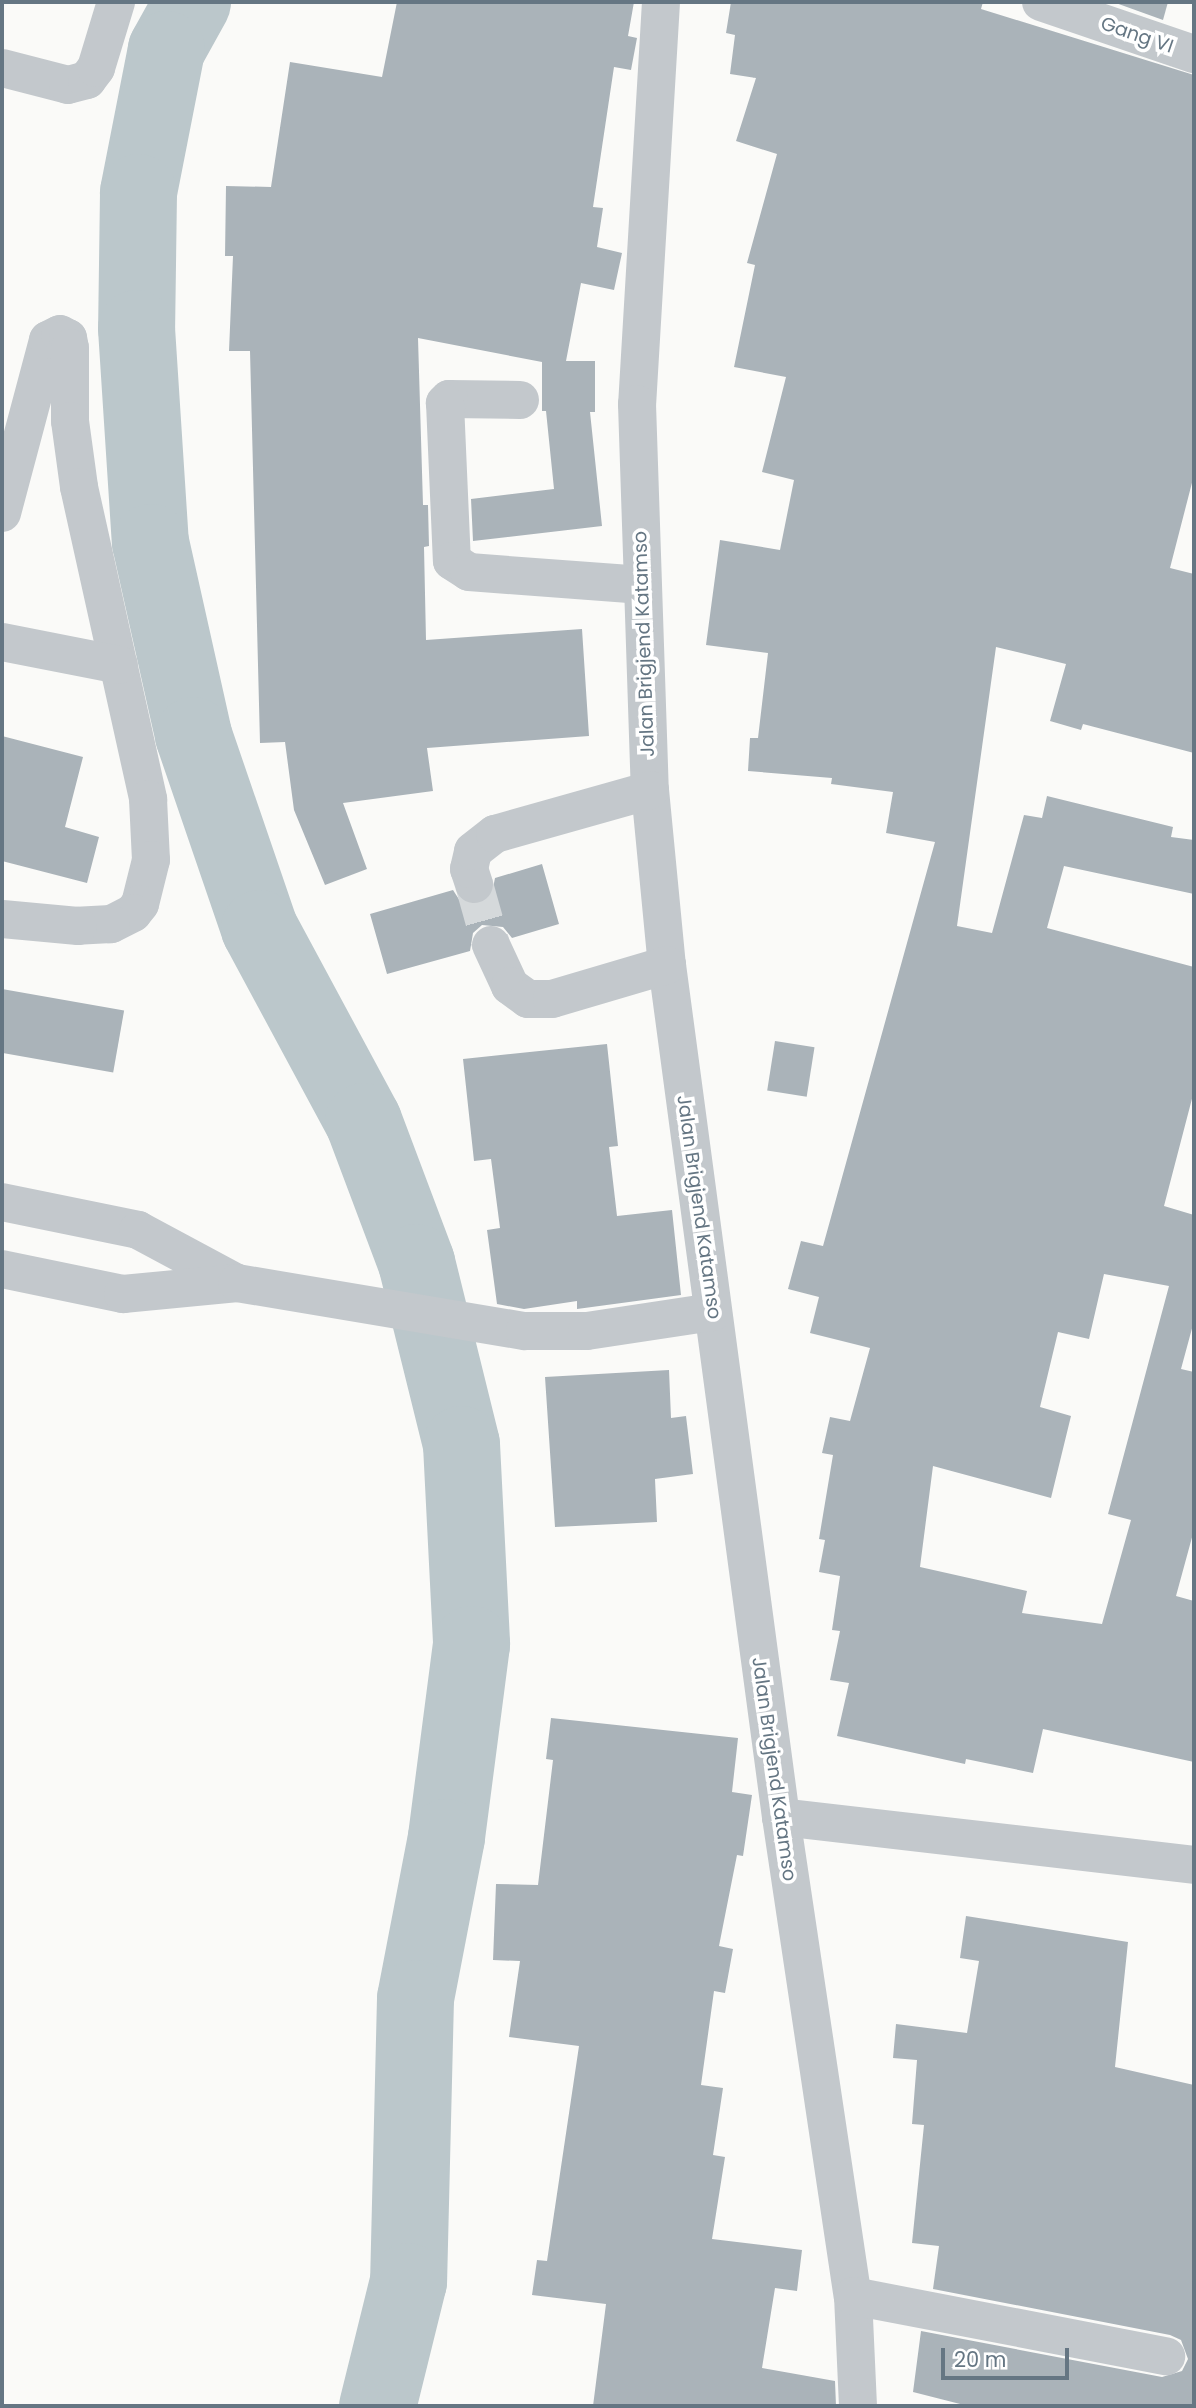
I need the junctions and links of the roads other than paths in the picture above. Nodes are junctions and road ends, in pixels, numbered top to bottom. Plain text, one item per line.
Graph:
1 (116, 2) edge
2 (661, 2) edge
3 (1041, 2) edge
4 (1194, 54) edge
5 (2, 68) edge
6 (520, 400) dead end
7 (2, 513) edge
8 (640, 585) junction
9 (2, 642) edge
10 (119, 665) junction
11 (650, 790) junction
12 (474, 884) tunnel mouth
13 (2, 919) edge
14 (491, 945) tunnel mouth
15 (667, 965) junction
16 (2, 1202) edge
17 (2, 1269) edge
18 (237, 1283) junction
19 (713, 1312) junction
20 (780, 1816) junction
21 (1194, 1865) edge
22 (853, 2296) junction
23 (1166, 2356) dead end
24 (858, 2406) edge

1 - 5 street
2 - 8 street, Jalan Brigjend Katamso
3 - 4 street, Gang VI
6 - 8 street
7 - 10 street
8 - 11 street, Jalan Brigjend Katamso
9 - 10 street
10 - 13 street
11 - 12 street
11 - 15 street, Jalan Brigjend Katamso
14 - 15 street
15 - 19 street, Jalan Brigjend Katamso
16 - 18 street
17 - 18 street
18 - 19 street
19 - 20 street, Jalan Brigjend Katamso
20 - 21 street
20 - 22 street, Jalan Brigjend Katamso
22 - 23 street
22 - 24 street, Jalan Brigjend Katamso

